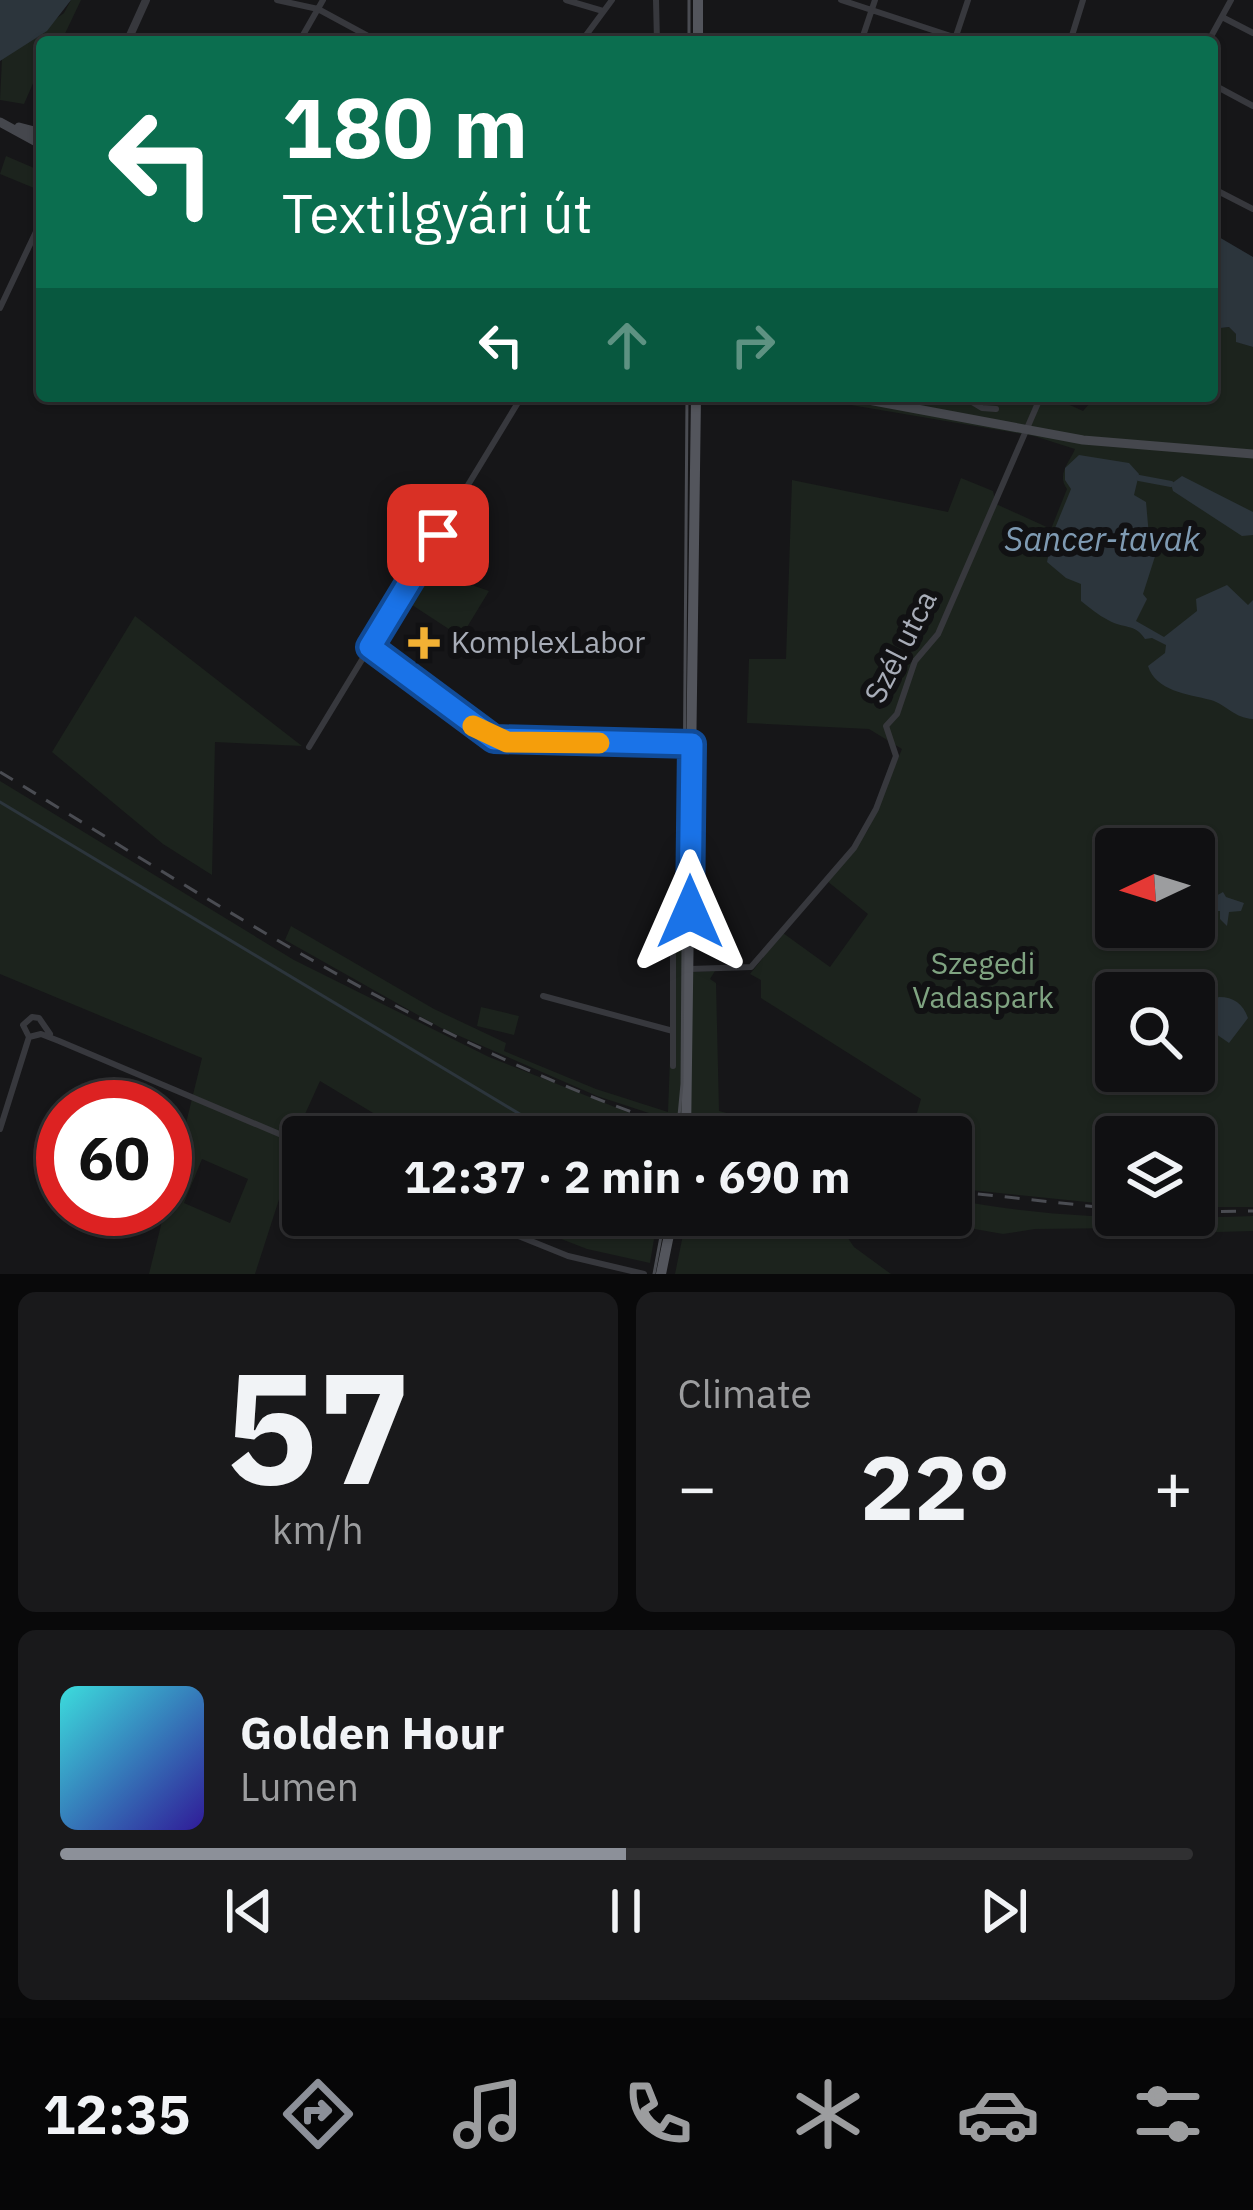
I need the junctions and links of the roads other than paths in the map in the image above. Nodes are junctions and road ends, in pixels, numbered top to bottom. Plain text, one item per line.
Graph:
1 (146, 0) edge
2 (277, 0) edge
3 (566, 0) edge
4 (612, 0) edge
5 (656, 0) edge
6 (698, 0) edge
7 (841, 0) edge
8 (875, 0) edge
9 (968, 0) edge
10 (1083, 0) edge
11 (1231, 0) edge
12 (320, 4) edge
13 (872, 10) junction
14 (604, 11) junction
15 (1222, 17) junction
16 (1253, 33) edge
17 (130, 36) edge
18 (302, 36) edge
19 (370, 36) edge
20 (585, 36) edge
21 (657, 36) edge
22 (698, 36) edge
23 (864, 36) edge
24 (944, 36) edge
25 (956, 36) edge
26 (1072, 36) edge
27 (1211, 36) edge
28 (1218, 87) edge
29 (1253, 106) edge
30 (1, 122) edge
31 (36, 136) edge
32 (1218, 191) edge
33 (1253, 209) edge
34 (36, 232) edge
35 (0, 308) edge
36 (518, 402) edge
37 (696, 402) edge
38 (703, 402) edge
39 (878, 402) edge
40 (963, 402) edge
41 (972, 402) edge
42 (1039, 402) edge
43 (996, 409) dead end
44 (960, 418) junction
45 (696, 427) junction
46 (1027, 430) junction
47 (1253, 454) edge
48 (370, 647) junction
49 (692, 744) junction
50 (309, 747) dead end
51 (690, 920) junction
52 (690, 969) junction
53 (543, 996) dead end
54 (673, 1031) junction
55 (42, 1032) junction
56 (29, 1037) junction
57 (673, 1066) dead end
58 (687, 1116) edge
59 (0, 1129) edge
60 (282, 1135) edge
61 (519, 1236) edge
62 (669, 1236) edge
63 (644, 1274) edge
64 (661, 1274) edge

1 - 17 street
2 - 12 street
3 - 14 street
4 - 14 street
5 - 21 street
6 - 22 main road
7 - 13 street
8 - 13 street
9 - 25 street
10 - 26 street
11 - 15 street
12 - 18 street
12 - 19 street
13 - 23 street
13 - 24 street
14 - 20 street
15 - 16 street
15 - 27 street
28 - 29 street
30 - 31 main road
32 - 33 street
34 - 35 street
36 - 48 street
37 - 45 main road
38 - 45 main road
39 - 44 main road
40 - 44 street
41 - 43 street
42 - 46 street, Szél utca
44 - 46 main road
45 - 49 main road
46 - 47 main road
46 - 52 street, Szél utca
48 - 49 street
48 - 50 street
49 - 51 main road
51 - 52 main road
51 - 54 street
52 - 58 main road
53 - 54 street
54 - 57 street
55 - 56 street
55 - 56 street
55 - 60 street
56 - 59 street
61 - 63 street
62 - 64 main road

